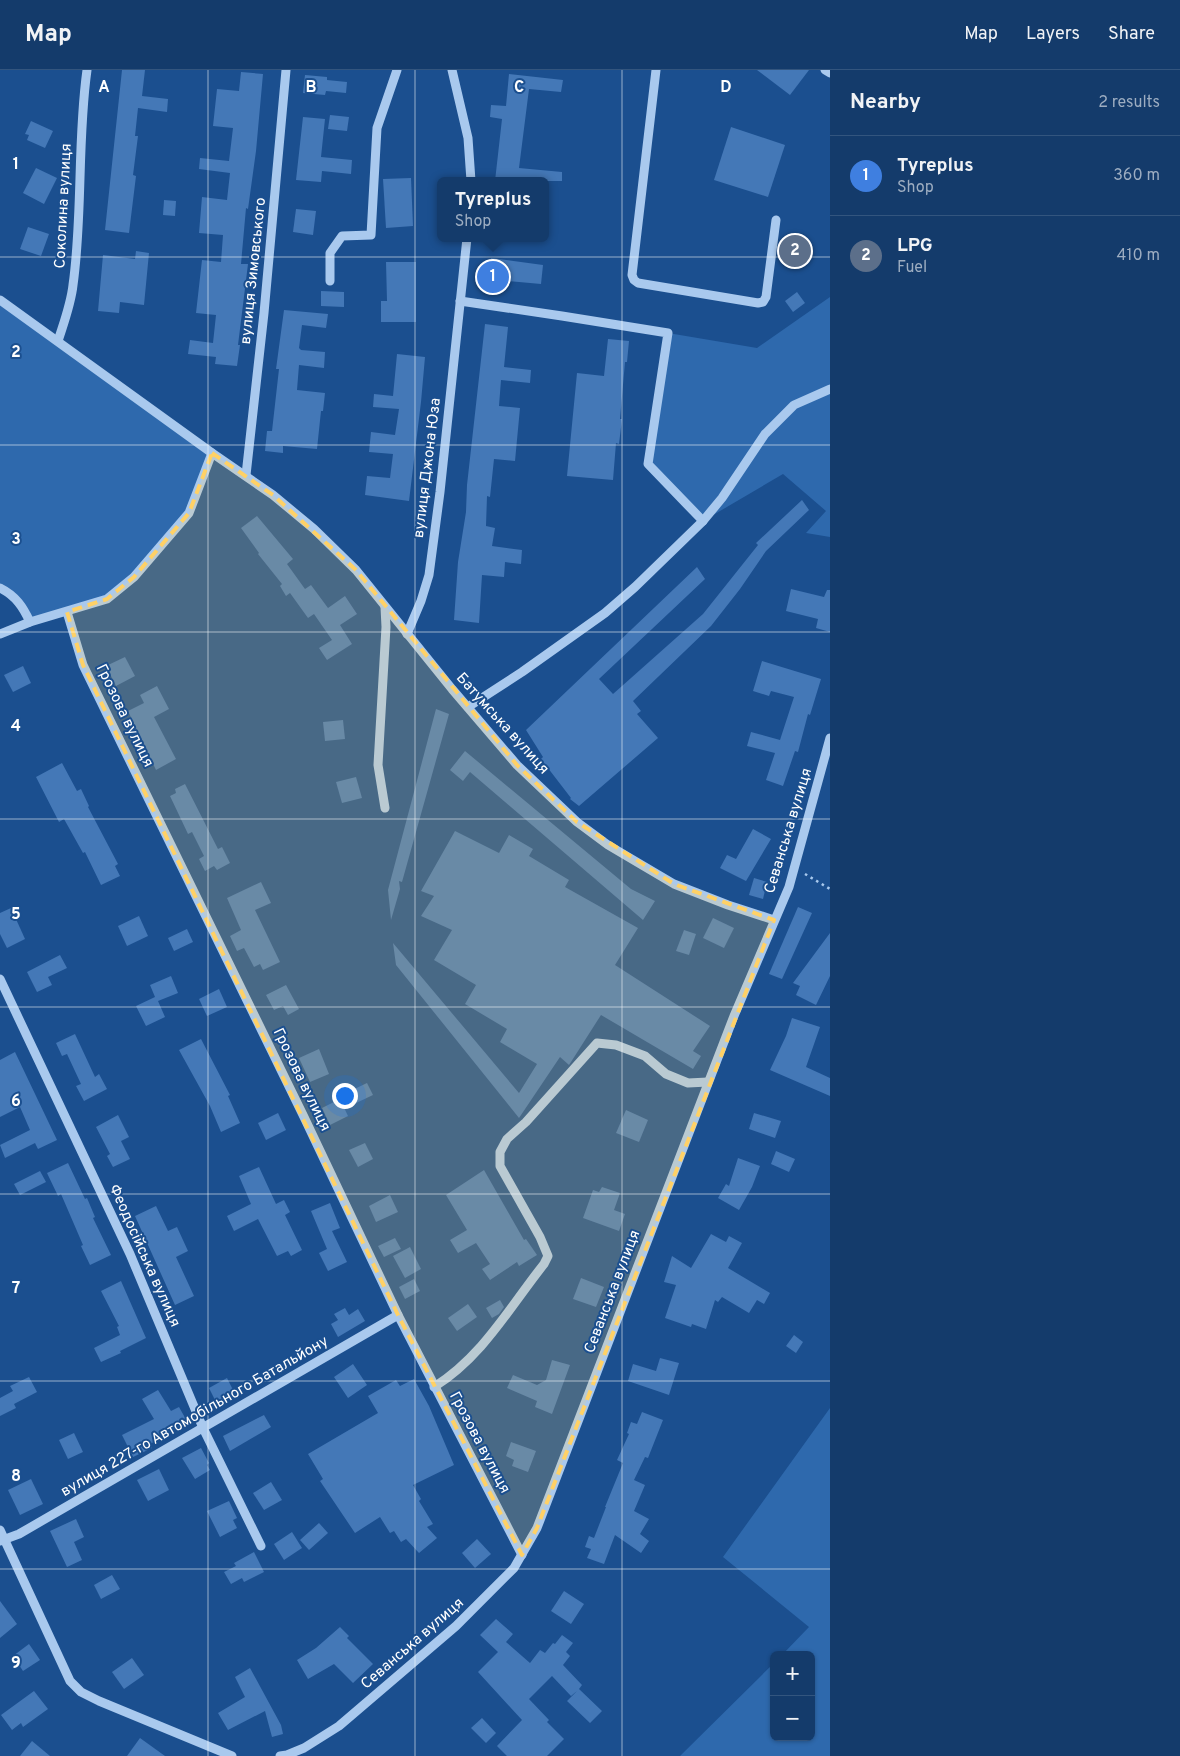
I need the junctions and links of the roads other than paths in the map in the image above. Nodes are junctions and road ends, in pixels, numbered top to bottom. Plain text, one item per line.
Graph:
1 (87, 70) edge
2 (286, 70) edge
3 (397, 70) edge
4 (452, 70) edge
5 (656, 70) edge
6 (825, 70) edge
7 (830, 73) edge
8 (471, 177) edge
9 (776, 220) dead end
10 (467, 242) edge
11 (330, 281) dead end
12 (0, 300) edge
13 (460, 301) junction
14 (58, 341) junction
15 (830, 389) edge
16 (212, 454) junction
17 (246, 475) junction
18 (703, 521) junction
19 (0, 588) edge
20 (385, 607) junction
21 (67, 612) junction
22 (30, 622) junction
23 (0, 634) edge
24 (407, 634) junction
25 (468, 707) junction
26 (830, 738) edge
27 (385, 808) dead end
28 (774, 920) junction
29 (0, 979) edge
30 (708, 1082) junction
31 (398, 1315) junction
32 (434, 1386) junction
33 (203, 1428) junction
34 (0, 1530) edge
35 (2, 1540) edge
36 (261, 1546) dead end
37 (522, 1555) junction
38 (232, 1756) edge
39 (280, 1756) edge

1 - 14 street, Соколина вулиця
2 - 17 street, вулиця Зимовського
3 - 11 street
4 - 8 street
5 - 9 street
6 - 7 street
10 - 13 street, вулиця Джона Юза
12 - 14 street, Батумська вулиця
13 - 18 street
13 - 24 street, вулиця Джона Юза
14 - 16 street, Батумська вулиця
15 - 18 street
16 - 17 street, Батумська вулиця
16 - 21 street
17 - 20 street, Батумська вулиця
18 - 25 street
19 - 22 street
20 - 24 street, Батумська вулиця
20 - 27 street
21 - 22 street
21 - 31 street, Грозова вулиця
22 - 23 street
24 - 25 street, Батумська вулиця
25 - 28 street, Батумська вулиця
26 - 28 street, Севанська вулиця
28 - 30 street, Севанська вулиця
29 - 33 street, Феодосійська вулиця
30 - 32 street
30 - 37 street, Севанська вулиця
31 - 32 street, Грозова вулиця
31 - 33 street, вулиця 227-го Автомобільного Батальйону
32 - 37 street, Грозова вулиця
33 - 35 street, вулиця 227-го Автомобільного Батальйону
33 - 36 street, Феодосійська вулиця
34 - 35 street
35 - 38 street
37 - 39 street, Севанська вулиця

